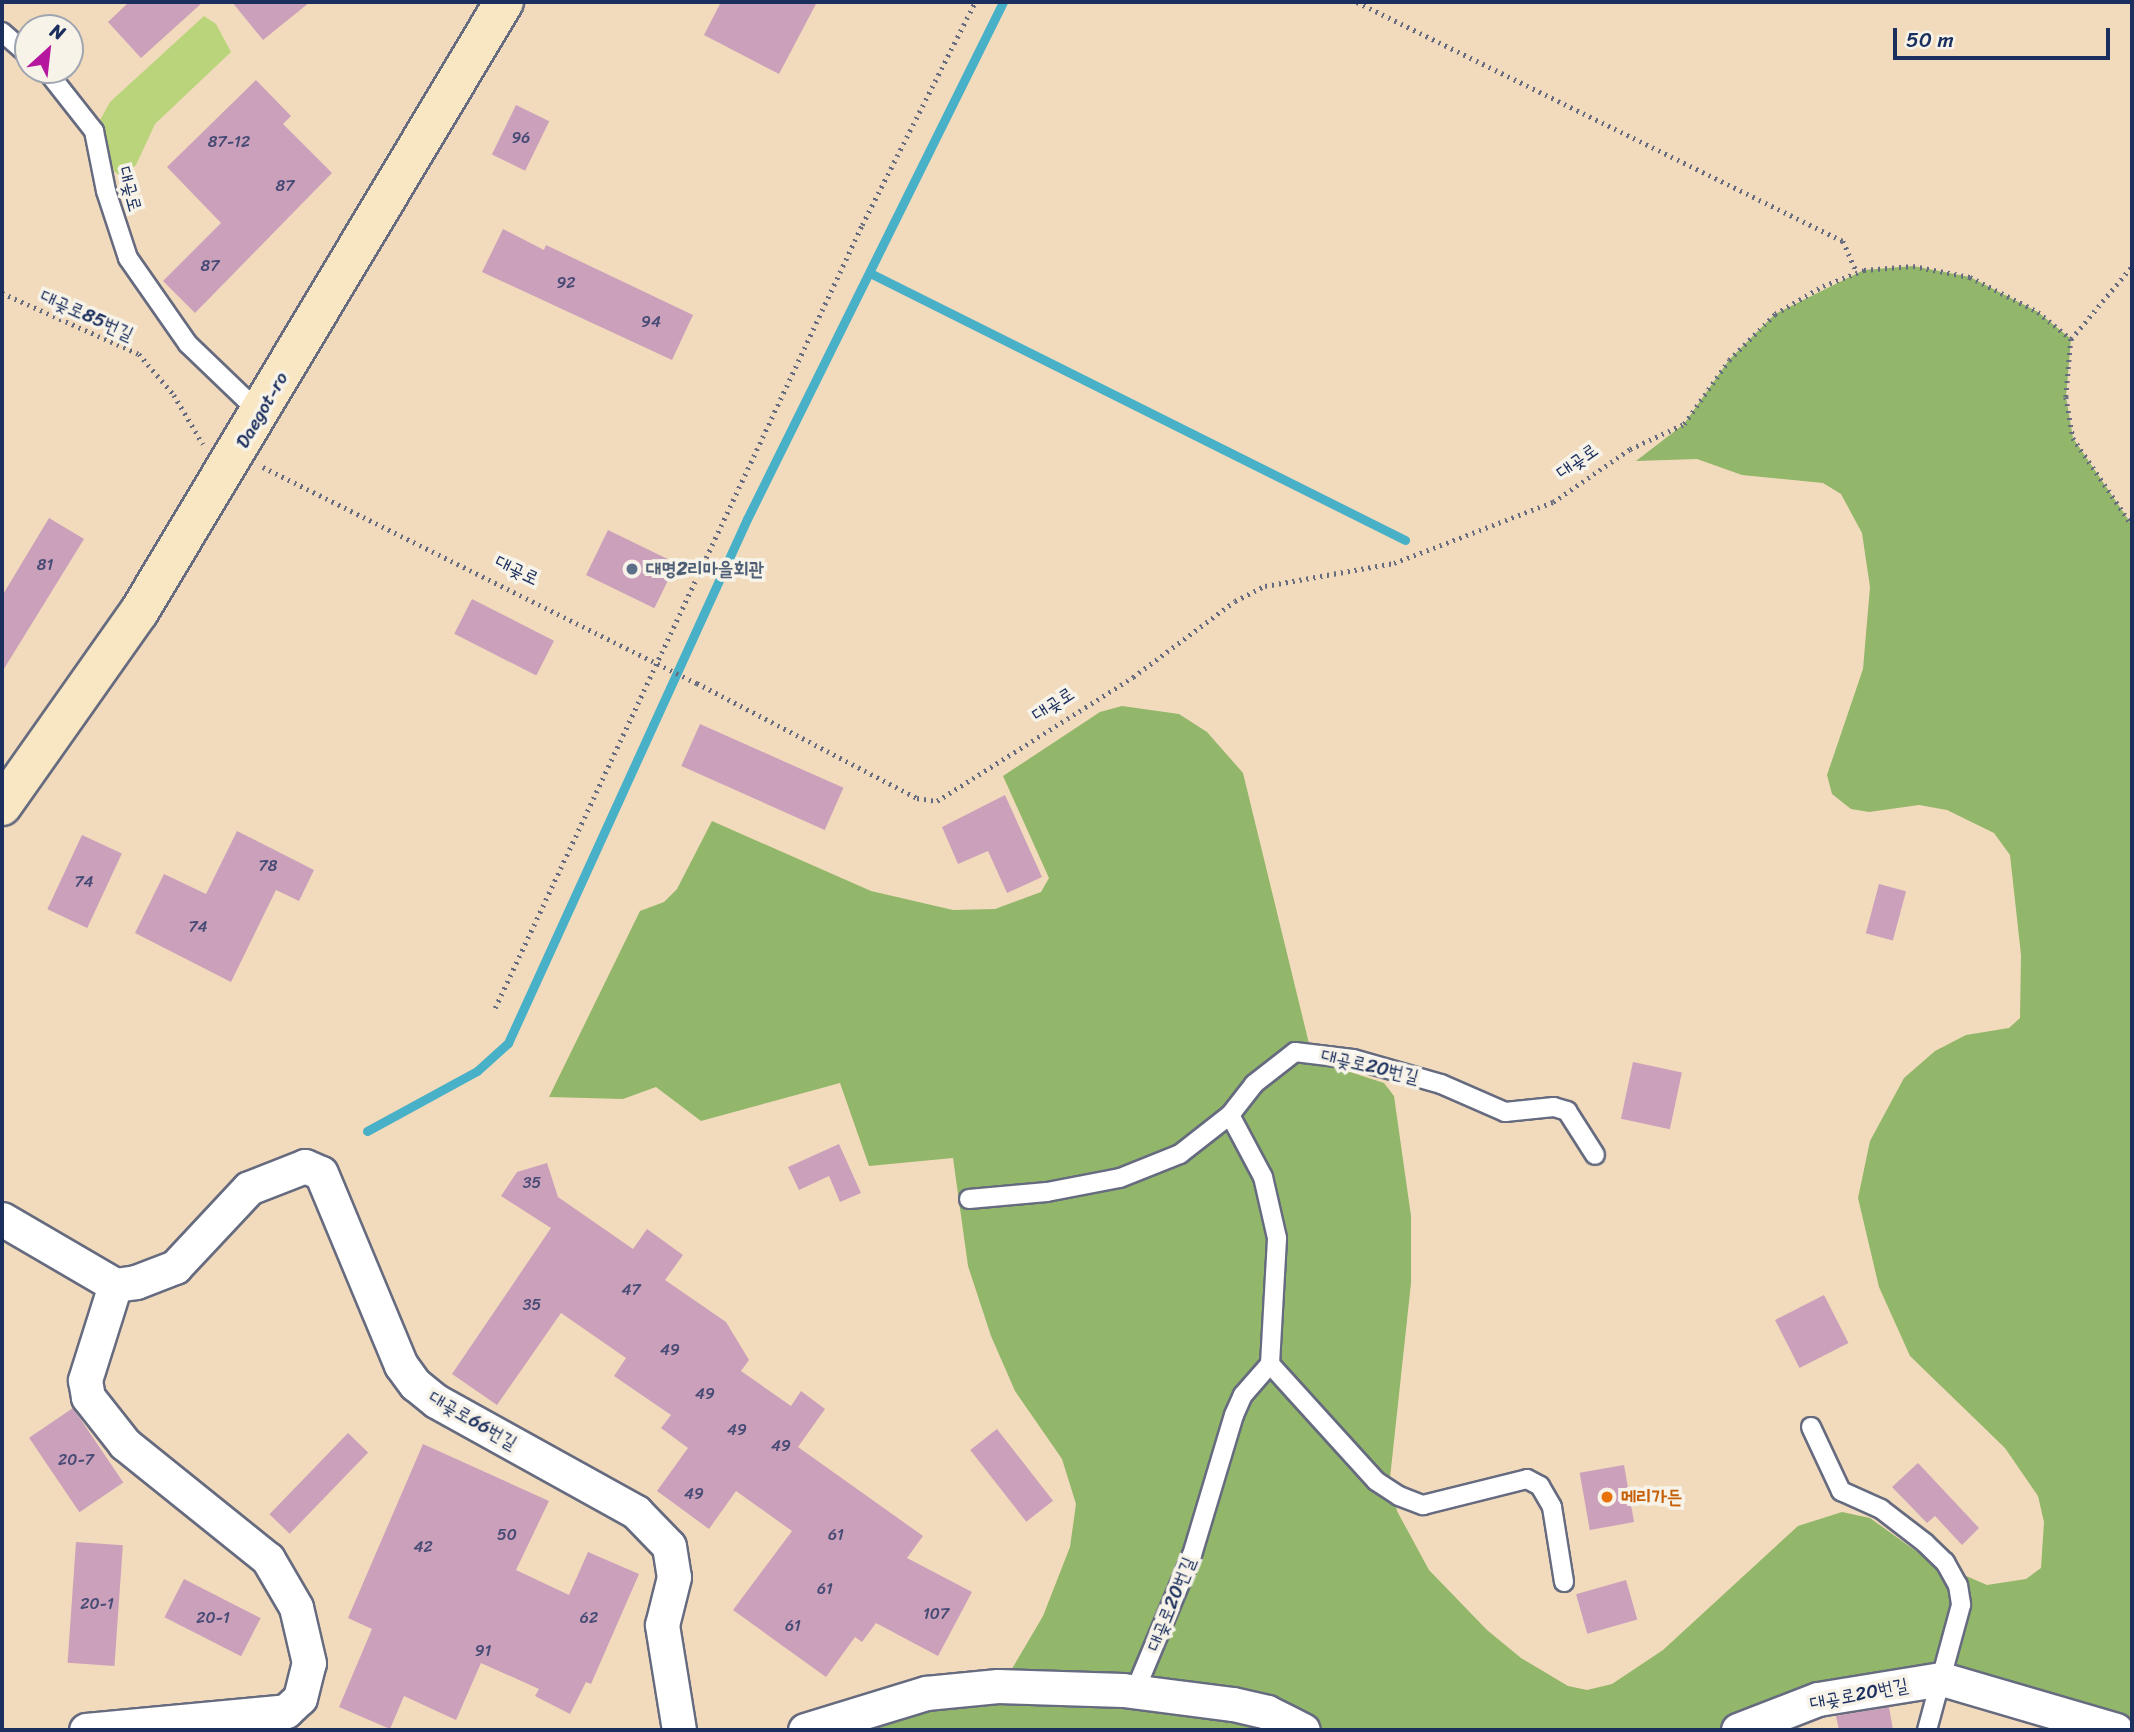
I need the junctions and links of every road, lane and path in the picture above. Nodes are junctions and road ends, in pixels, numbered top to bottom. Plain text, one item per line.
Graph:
1 (504, 2) edge
2 (975, 2) edge
3 (1357, 2) edge
4 (57, 84) edge
5 (2132, 266) edge
6 (1857, 273) junction
7 (2, 293) edge
8 (2071, 339) junction
9 (260, 413) junction
10 (229, 466) junction
11 (2132, 525) edge
12 (654, 662) junction
13 (2, 806) edge
14 (495, 1008) dead end
15 (1230, 1115) junction
16 (1595, 1155) dead end
17 (969, 1199) dead end
18 (2, 1219) edge
19 (115, 1285) junction
20 (1270, 1364) junction
21 (1811, 1427) dead end
22 (1564, 1582) dead end
23 (1942, 1679) junction
24 (1135, 1691) junction
25 (86, 1730) edge
26 (678, 1730) edge
27 (805, 1730) edge
28 (1303, 1730) edge
29 (1738, 1730) edge
30 (1927, 1730) edge
31 (2116, 1730) edge

1 - 9 street, Daegot-ro
2 - 12 path
3 - 6 path
4 - 9 lane, 대곶로
5 - 8 path
6 - 8 path, 대곶로
6 - 12 path, 대곶로
7 - 10 path, 대곶로85번길
8 - 11 path
9 - 10 street, Daegot-ro
10 - 12 path, 대곶로
10 - 13 street, Daegot-ro
12 - 14 path
15 - 16 lane, 대곶로20번길
15 - 17 lane
15 - 20 lane
18 - 19 street
19 - 25 street
19 - 26 street, 대곶로66번길
20 - 22 lane
20 - 24 lane, 대곶로20번길
21 - 23 lane
23 - 29 street, 대곶로20번길
23 - 30 lane
23 - 31 street, 대곶로20번길
24 - 27 street
24 - 28 street

